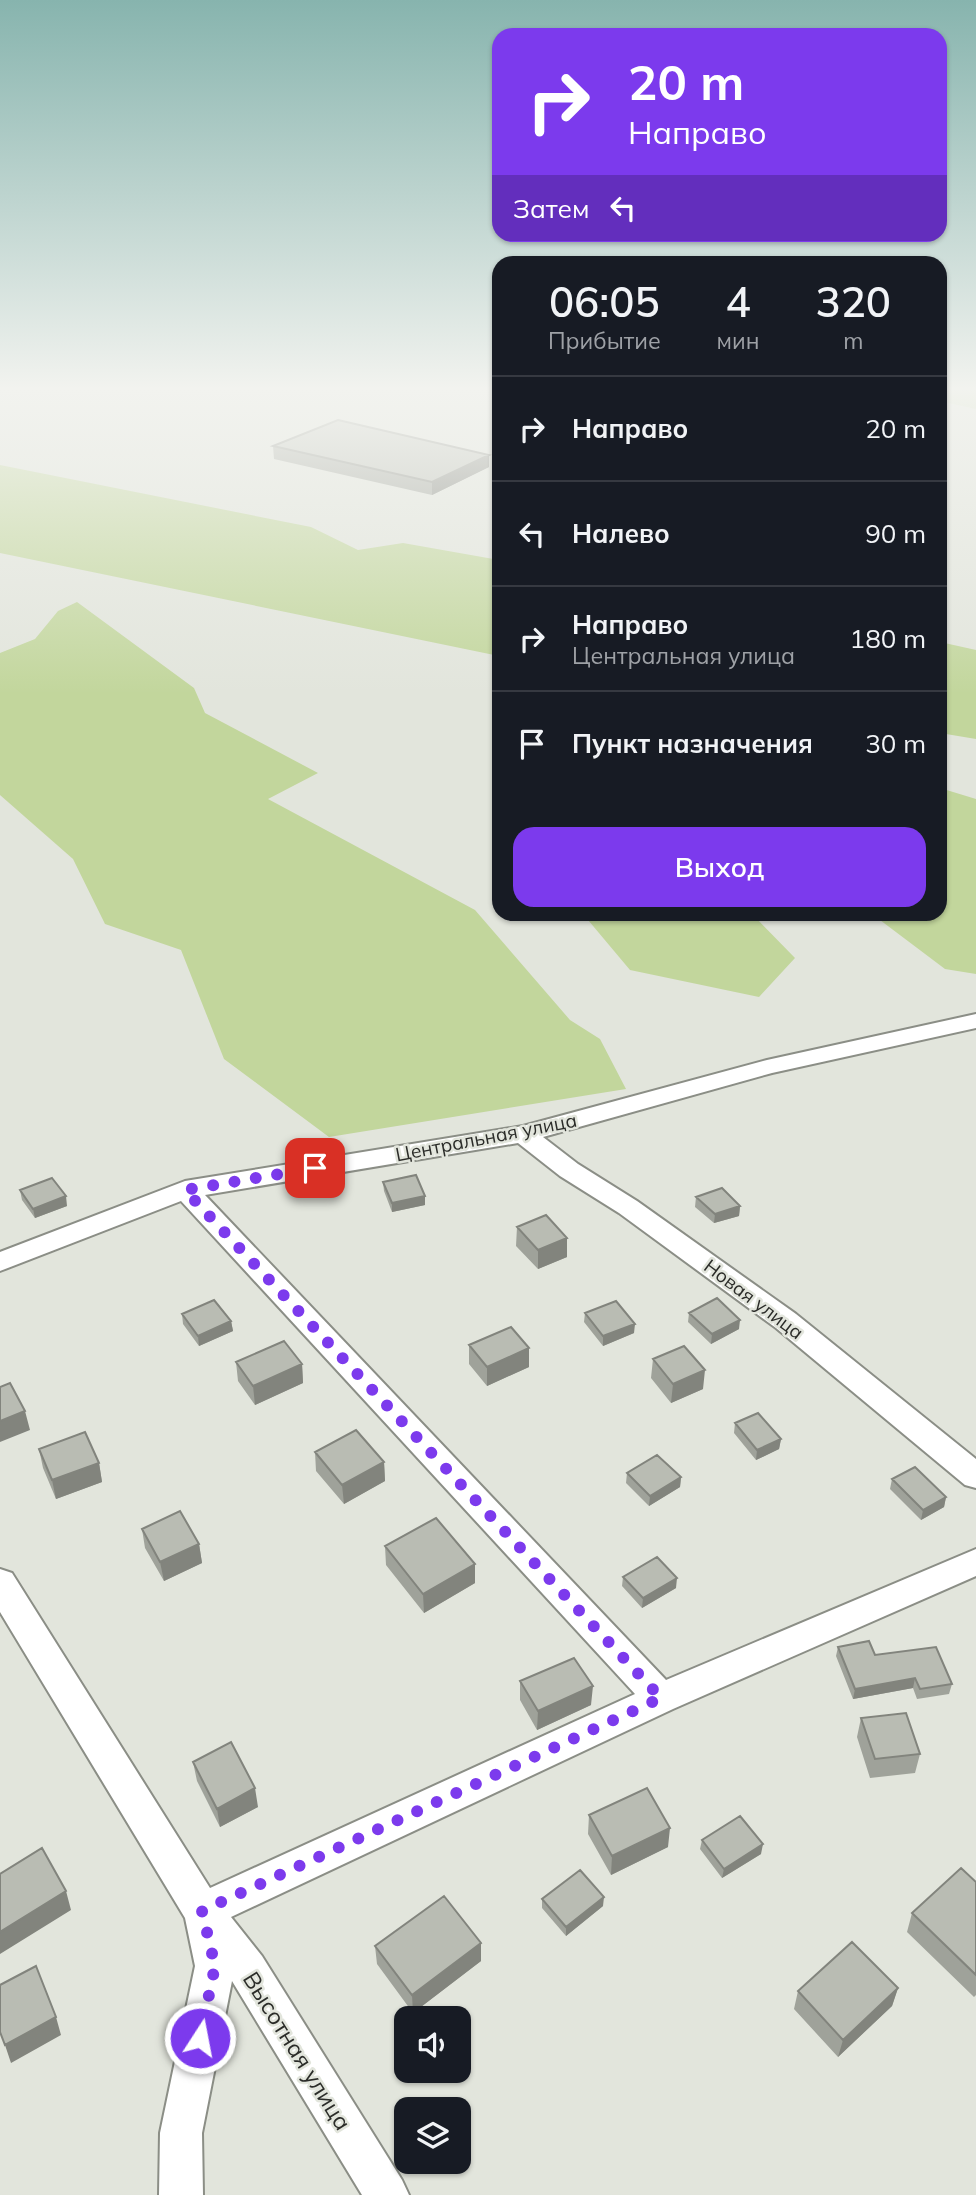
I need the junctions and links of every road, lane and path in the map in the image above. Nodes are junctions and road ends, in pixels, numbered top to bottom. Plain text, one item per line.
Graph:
1 (976, 1021) edge
2 (523, 1134) junction
3 (185, 1190) junction
4 (0, 1262) edge
5 (976, 1476) edge
6 (976, 1562) edge
7 (0, 1583) edge
8 (661, 1698) junction
9 (202, 1911) junction
10 (183, 2194) edge
11 (387, 2195) edge

1 - 2 street, Центральная улица
2 - 3 street, Центральная улица
2 - 5 street, Новая улица
3 - 4 street, Центральная улица
3 - 8 street
6 - 8 street
7 - 9 street
8 - 9 street
9 - 10 street
9 - 11 street, Высотная улица

